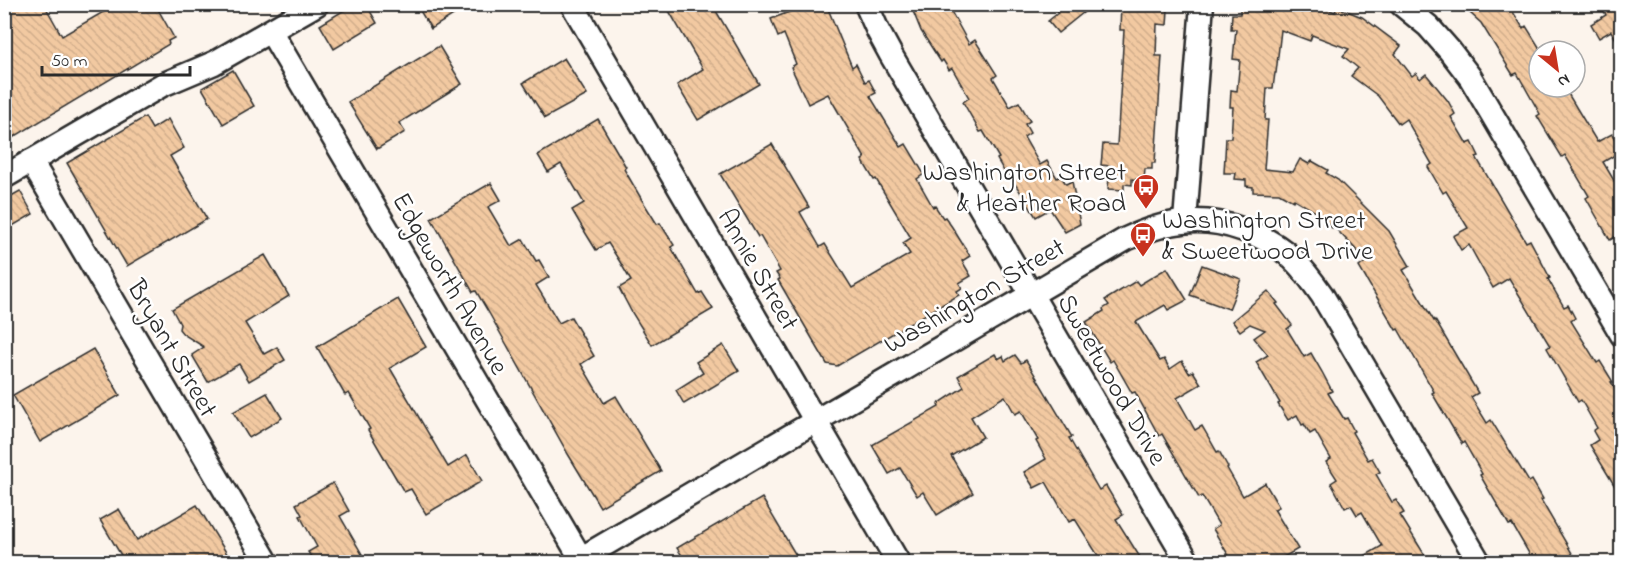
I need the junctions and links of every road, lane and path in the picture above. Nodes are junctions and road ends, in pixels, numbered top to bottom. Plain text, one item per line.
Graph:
1 (317, 4) edge
2 (572, 4) edge
3 (866, 4) edge
4 (1202, 4) edge
5 (1401, 4) edge
6 (271, 32) junction
7 (31, 161) junction
8 (4, 177) edge
9 (1185, 221) junction
10 (1030, 294) junction
11 (1622, 335) edge
12 (815, 422) junction
13 (580, 561) edge
14 (267, 562) edge
15 (898, 562) edge
16 (1188, 562) edge
17 (1479, 562) edge

1 - 6 street
2 - 12 street, Annie Street
3 - 10 street, Sweetwood Drive
4 - 9 street
5 - 11 street
6 - 7 street
6 - 13 street, Edgeworth Avenue
7 - 8 street
7 - 14 street, Bryant Street
9 - 10 street, Washington Street
9 - 17 street, Washington Street
10 - 12 street, Washington Street
10 - 16 street, Sweetwood Drive
12 - 13 street, Washington Street
12 - 15 street, Annie Street

